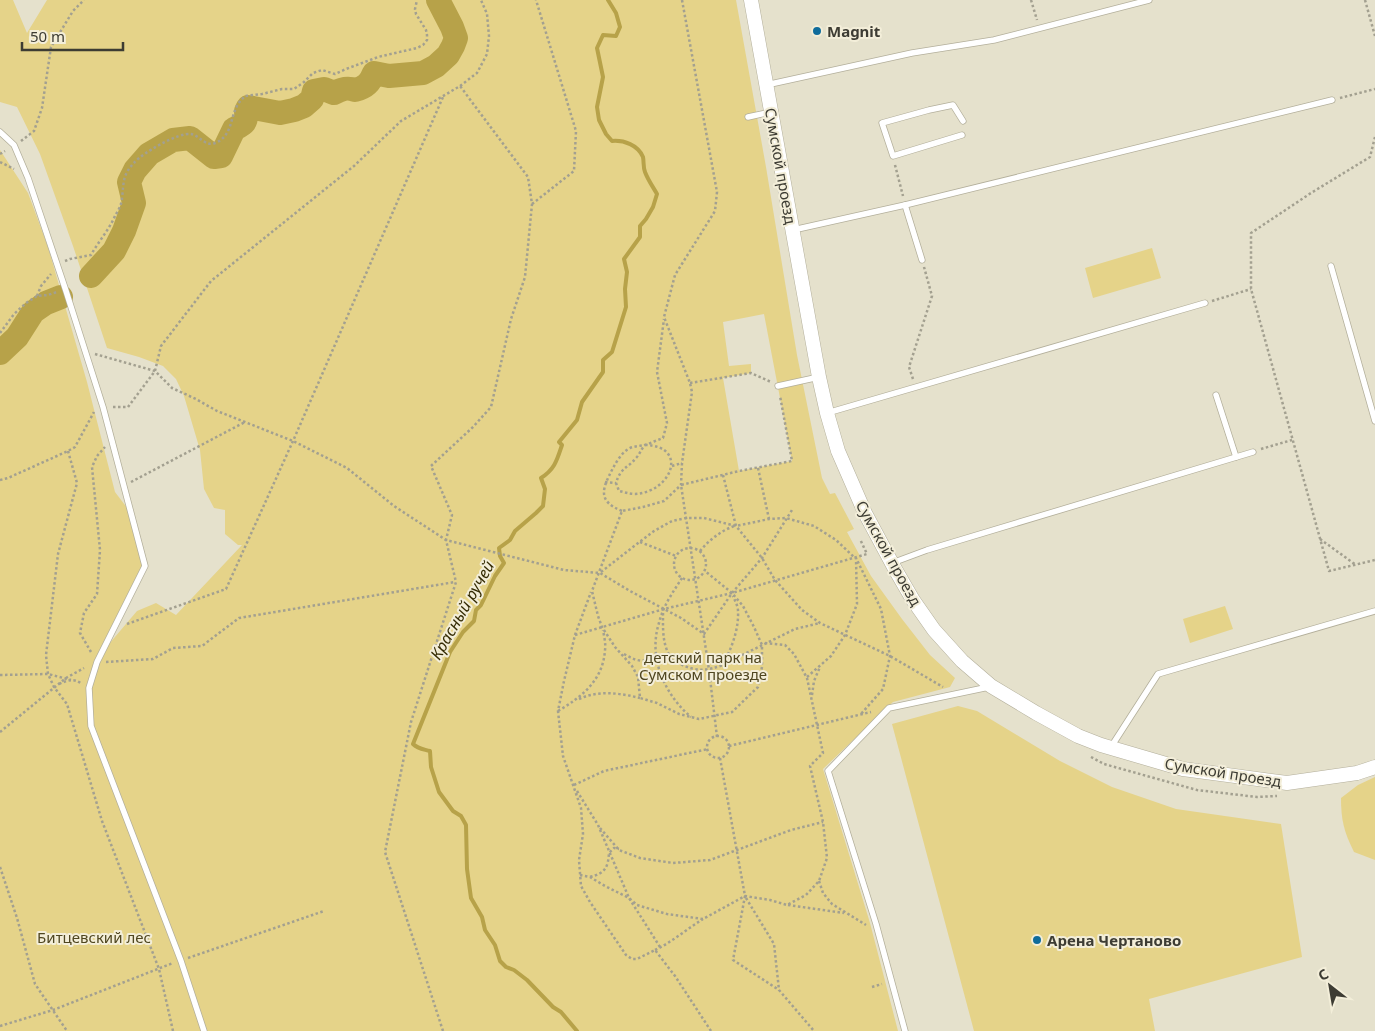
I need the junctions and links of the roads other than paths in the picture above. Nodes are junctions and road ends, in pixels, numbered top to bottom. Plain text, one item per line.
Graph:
1 (751, 0) edge
2 (1149, 0) edge
3 (766, 85) junction
4 (1332, 100) road end
5 (771, 112) junction
6 (748, 117) dead end
7 (963, 121) dead end
8 (0, 132) edge
9 (962, 135) dead end
10 (905, 205) junction
11 (793, 230) junction
12 (922, 260) road end
13 (1331, 266) dead end
14 (1205, 303) road end
15 (819, 378) junction
16 (778, 386) road end
17 (1216, 396) dead end
18 (827, 413) junction
19 (1375, 421) edge
20 (1252, 452) road end
21 (1236, 457) junction
22 (892, 563) junction
23 (1375, 611) edge
24 (991, 686) junction
25 (1111, 748) junction
26 (1375, 767) edge
27 (204, 1031) edge
28 (905, 1031) edge

1 - 3 street, Сумской проезд
2 - 3 lane
3 - 5 street, Сумской проезд
4 - 10 lane
5 - 6 lane
5 - 11 street, Сумской проезд
7 - 9 lane
8 - 27 lane
10 - 11 lane
10 - 12 lane
11 - 15 street, Сумской проезд
13 - 19 lane
14 - 18 lane
15 - 16 lane
15 - 18 street, Сумской проезд
17 - 21 lane
18 - 22 street, Сумской проезд
20 - 21 lane
21 - 22 lane
22 - 24 street, Сумской проезд
23 - 25 lane
24 - 25 street, Сумской проезд
24 - 28 lane
25 - 26 street, Сумской проезд

